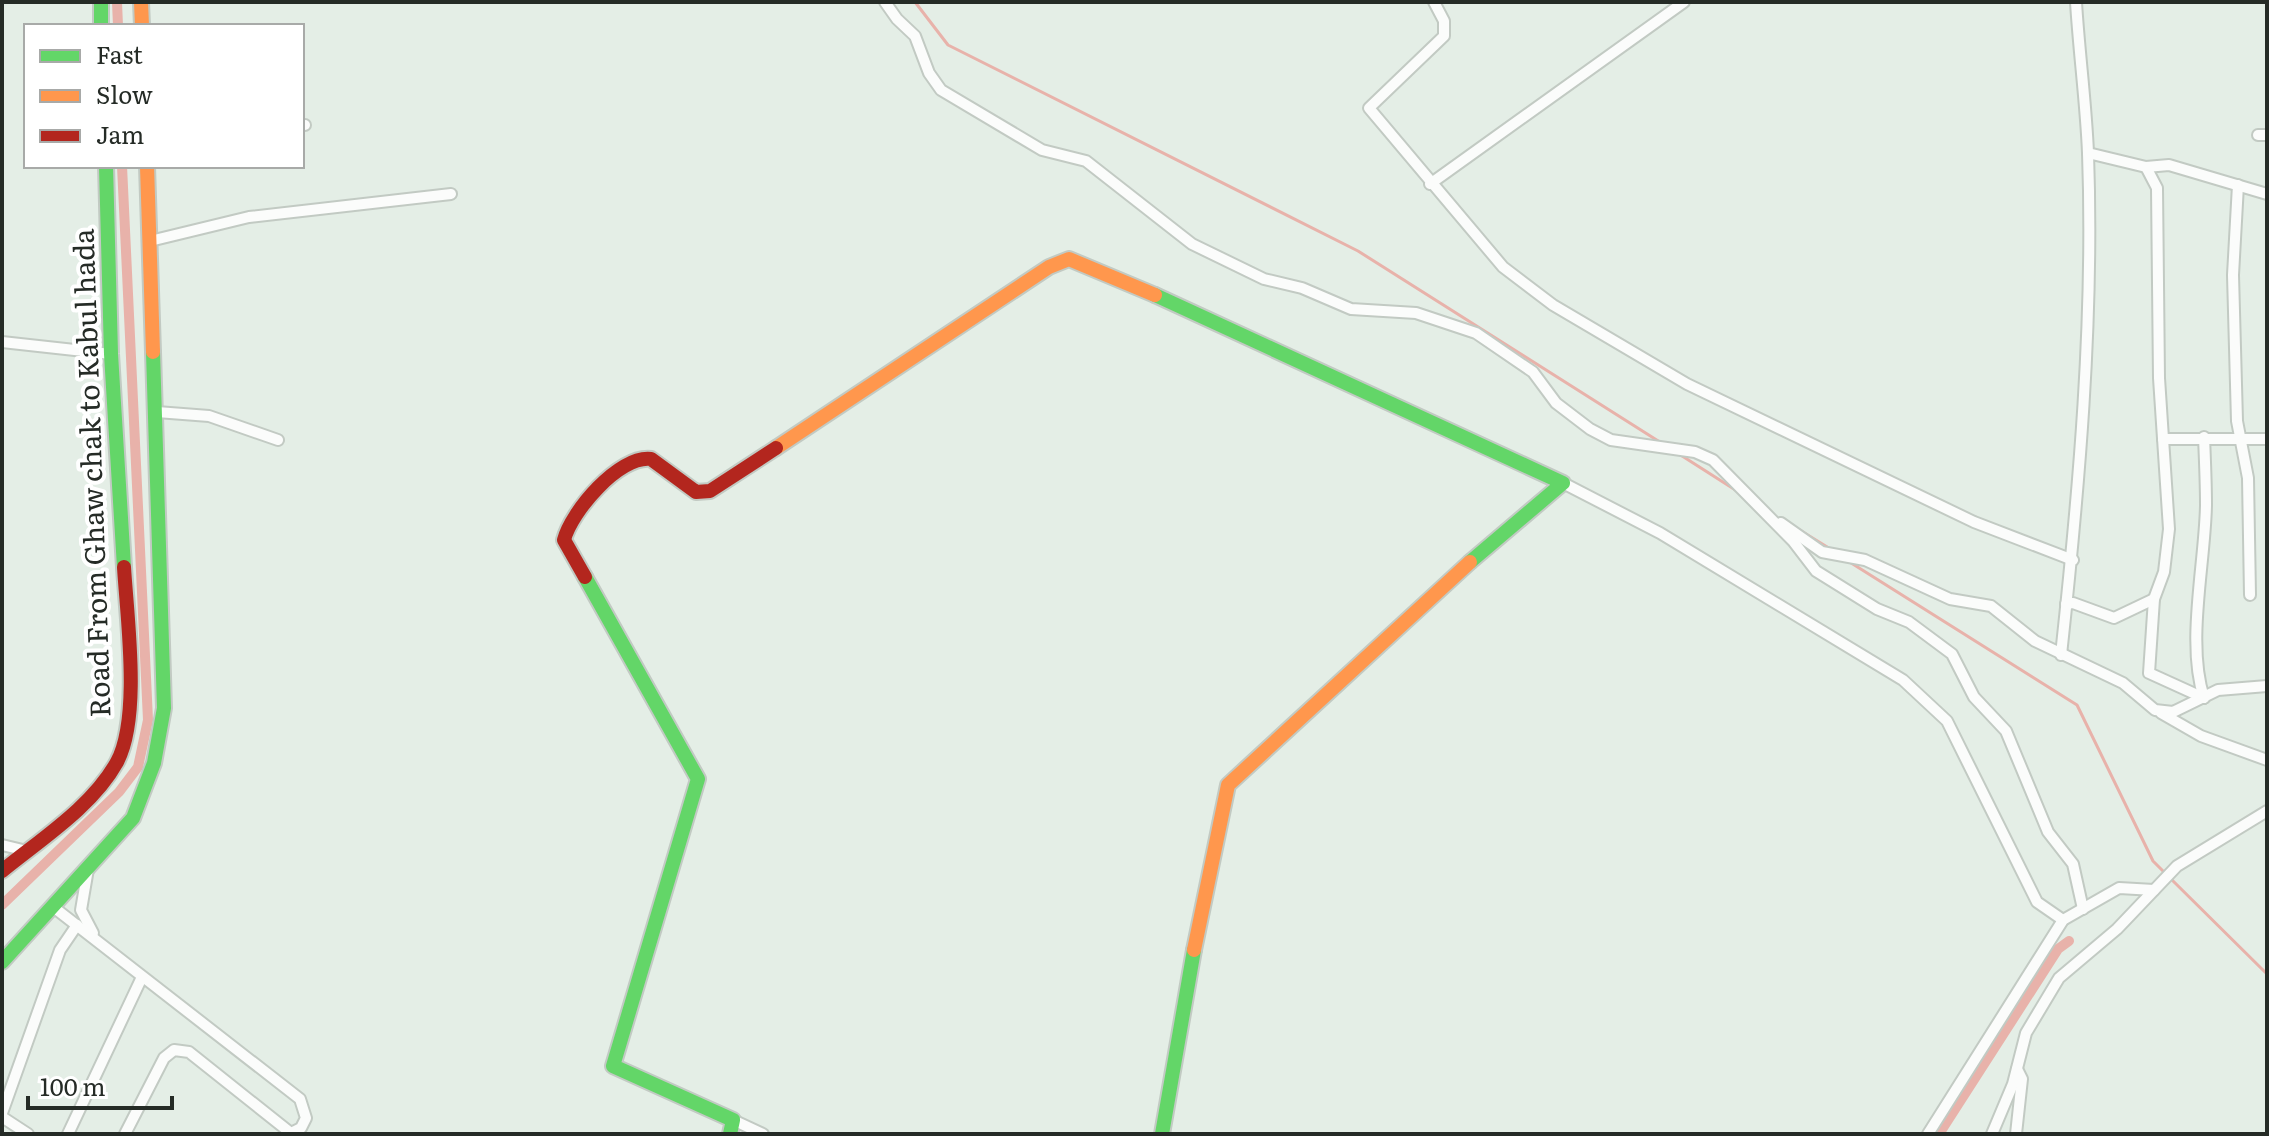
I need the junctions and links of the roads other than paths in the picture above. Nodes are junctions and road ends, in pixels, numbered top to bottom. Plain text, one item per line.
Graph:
1 (101, 2) edge
2 (141, 2) edge
3 (885, 2) edge
4 (1434, 2) edge
5 (1684, 2) edge
6 (2076, 2) edge
7 (101, 24) edge
8 (142, 24) edge
9 (2088, 153) junction
10 (2146, 167) junction
11 (106, 168) edge
12 (147, 168) edge
13 (1430, 184) junction
14 (2238, 185) junction
15 (451, 194) dead end
16 (2267, 194) edge
17 (150, 241) junction
18 (2, 342) edge
19 (111, 354) junction
20 (157, 412) junction
21 (2204, 437) junction
22 (2240, 438) junction
23 (2163, 439) junction
24 (2267, 439) edge
25 (278, 440) dead end
26 (1563, 483) junction
27 (1769, 517) junction
28 (2073, 560) junction
29 (2250, 595) dead end
30 (2154, 599) junction
31 (2066, 604) junction
32 (2061, 655) junction
33 (2267, 686) edge
34 (2204, 698) junction
35 (2155, 710) junction
36 (2267, 760) edge
37 (2267, 811) edge
38 (2, 845) edge
39 (27, 851) junction
40 (88, 869) junction
41 (3, 870) edge
42 (2154, 890) junction
43 (52, 906) junction
44 (2083, 909) junction
45 (2063, 920) junction
46 (77, 925) junction
47 (105, 947) junction
48 (2, 962) edge
49 (142, 977) junction
50 (2017, 1069) junction
51 (2, 1115) edge
52 (732, 1127) edge
53 (28, 1134) edge
54 (68, 1134) edge
55 (125, 1134) edge
56 (291, 1134) edge
57 (763, 1134) edge
58 (1162, 1134) edge
59 (1928, 1134) edge
60 (1992, 1134) edge
61 (2016, 1134) edge

1 - 7 street
2 - 8 street
3 - 27 street
4 - 13 street
5 - 13 street
6 - 9 street
9 - 10 street
9 - 28 street
10 - 14 street
10 - 23 street
11 - 19 street, Road From Ghaw chak to Kabul hada
12 - 17 street
13 - 28 street
14 - 16 street
14 - 22 street
15 - 17 street
17 - 20 street
18 - 19 street
19 - 39 street, Road From Ghaw chak to Kabul hada
20 - 25 street
20 - 40 street
21 - 22 street
21 - 23 street
21 - 34 street
22 - 24 street
22 - 29 street
23 - 30 street
26 - 45 street
26 - 52 street
26 - 58 street
27 - 32 street
27 - 44 street
28 - 31 street
30 - 31 street
30 - 34 street
31 - 32 street
32 - 35 street
33 - 34 street
34 - 35 street
35 - 36 street
37 - 42 street
38 - 39 street
39 - 41 street, Road From Ghaw chak to Kabul hada
40 - 43 street
40 - 47 street
42 - 44 street
42 - 50 street
43 - 46 street
43 - 48 street
44 - 45 street
45 - 59 street
46 - 47 street
46 - 51 street
47 - 49 street
49 - 54 street
49 - 56 street
50 - 60 street
50 - 61 street
51 - 53 street
52 - 57 street
55 - 56 street

